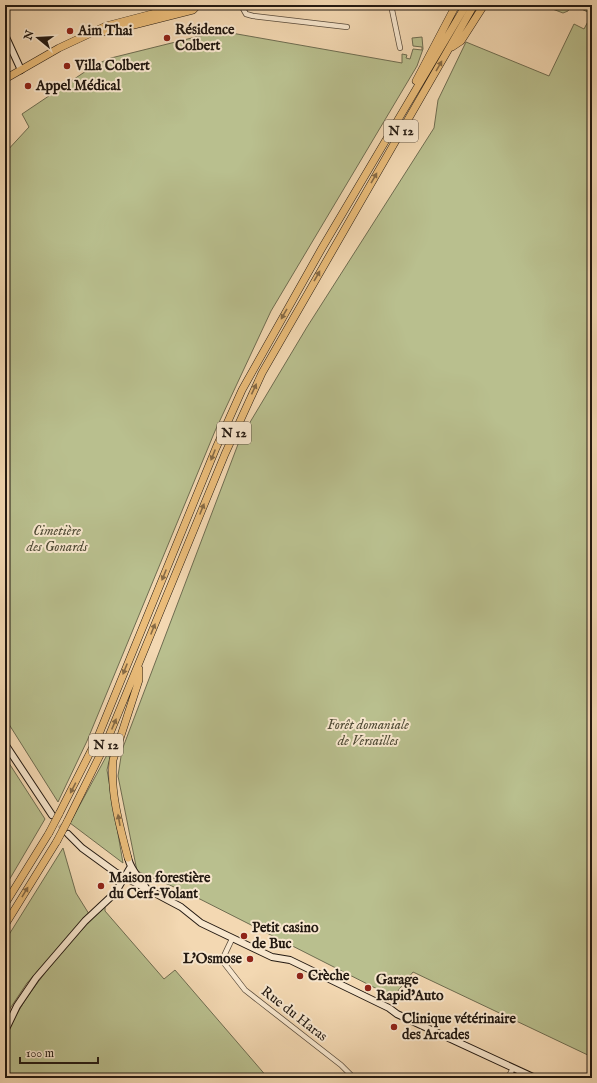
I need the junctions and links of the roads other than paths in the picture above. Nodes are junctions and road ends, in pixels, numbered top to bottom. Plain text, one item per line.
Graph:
1 (186, 5) edge
2 (197, 5) edge
3 (241, 5) edge
4 (391, 5) edge
5 (456, 5) edge
6 (466, 5) edge
7 (474, 5) edge
8 (484, 5) edge
9 (169, 10) edge
10 (347, 27) dead end
11 (5, 35) edge
12 (400, 48) dead end
13 (449, 50) junction
14 (21, 70) junction
15 (5, 79) edge
16 (407, 104) junction
17 (139, 665) junction
18 (5, 744) edge
19 (56, 814) junction
20 (68, 834) tunnel mouth
21 (128, 858) joint
22 (130, 868) junction
23 (125, 878) junction
24 (147, 890) junction
25 (5, 904) edge
26 (5, 925) edge
27 (232, 939) junction
28 (5, 1031) edge
29 (513, 1068) junction
30 (354, 1078) edge
31 (508, 1078) edge
32 (535, 1078) edge

1 - 9 main road
2 - 9 main road
3 - 10 street
4 - 12 street
5 - 16 main road
6 - 16 main road, N 12
7 - 13 main road, N 12
8 - 13 main road
9 - 14 main road
11 - 14 main road
17 -> 13 main road, N 12
14 - 15 main road
16 -> 19 main road, N 12
21 -> 17 main road
26 -> 17 main road, N 12, bridge
18 - 19 main road
19 - 25 main road, N 12, bridge
20 - 23 main road
21 - 22 main road
22 - 23 main road
22 - 24 main road
23 - 24 main road
23 - 28 main road
24 - 27 main road
27 - 29 main road
27 - 30 street, Rue du Haras
29 - 31 street
29 - 32 main road

